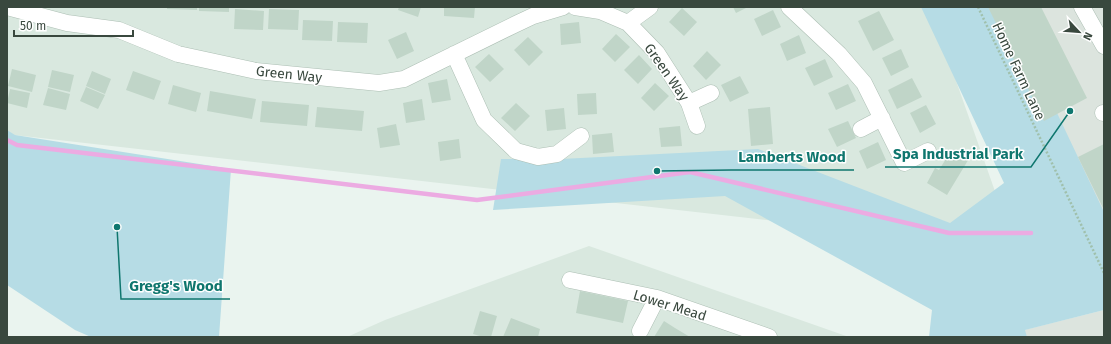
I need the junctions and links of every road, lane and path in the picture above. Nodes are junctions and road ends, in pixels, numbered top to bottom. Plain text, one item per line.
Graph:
1 (563, 7) edge
2 (575, 7) edge
3 (650, 7) edge
4 (789, 7) edge
5 (978, 7) edge
6 (1082, 7) edge
7 (13, 8) edge
8 (628, 23) junction
9 (1104, 46) edge
10 (454, 54) junction
11 (711, 93) dead end
12 (689, 103) junction
13 (882, 118) junction
14 (697, 126) dead end
15 (861, 129) dead end
16 (581, 136) dead end
17 (928, 152) dead end
18 (1104, 273) edge
19 (570, 280) dead end
20 (657, 298) junction
21 (640, 331) dead end
22 (769, 337) edge

1 - 10 street, Green Way
2 - 8 street, Green Way
3 - 8 street
4 - 13 street
5 - 18 path, Home Farm Lane
6 - 9 street
7 - 10 street, Green Way
8 - 12 street, Green Way
10 - 16 street
11 - 12 street
12 - 14 street, Green Way
13 - 15 street
13 - 17 street
19 - 20 street, Lower Mead
20 - 21 street
20 - 22 street, Lower Mead

